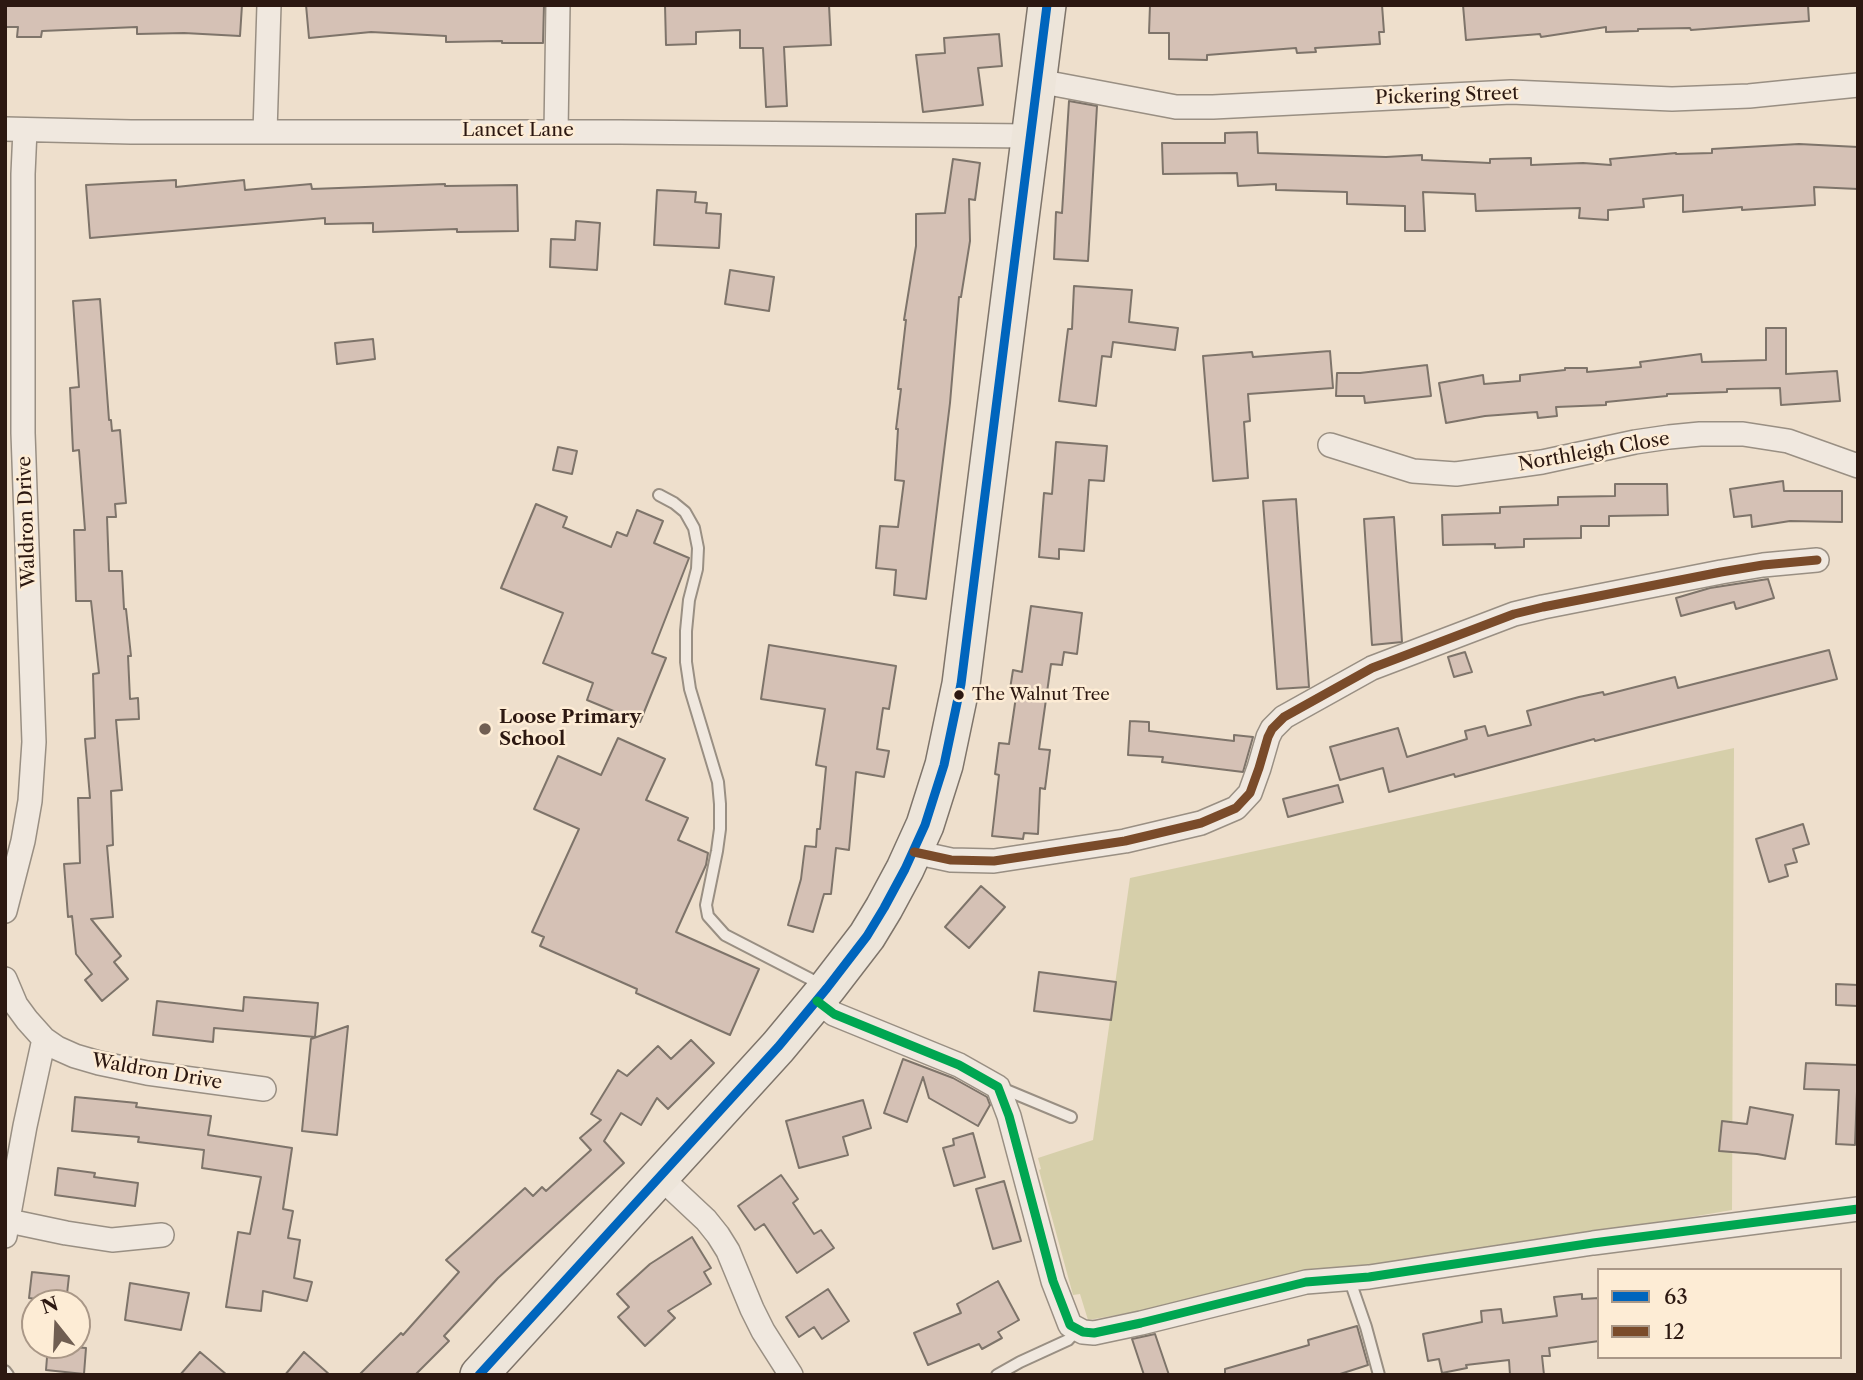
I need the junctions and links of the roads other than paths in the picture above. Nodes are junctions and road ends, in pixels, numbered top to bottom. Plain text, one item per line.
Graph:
1 (270, 5) edge
2 (558, 5) edge
3 (1047, 5) edge
4 (1038, 81) junction
5 (1858, 85) edge
6 (15, 129) edge
7 (265, 132) junction
8 (556, 132) junction
9 (1030, 136) junction
10 (1330, 445) dead end
11 (1858, 466) edge
12 (659, 495) dead end
13 (16, 496) edge
14 (1817, 560) dead end
15 (914, 852) junction
16 (5, 911) edge
17 (5, 979) edge
18 (822, 995) junction
19 (44, 1039) junction
20 (998, 1087) junction
21 (264, 1089) dead end
22 (1071, 1117) dead end
23 (659, 1176) junction
24 (1858, 1209) edge
25 (7, 1228) edge
26 (162, 1235) dead end
27 (1349, 1278) junction
28 (1077, 1330) junction
29 (479, 1375) edge
30 (791, 1375) edge
31 (996, 1375) edge
32 (1379, 1375) edge

1 - 7 street
2 - 8 street
3 - 4 highway
4 - 5 street, Pickering Street
4 - 9 highway
6 - 7 street, Lancet Lane
6 - 13 street, Waldron Drive
7 - 8 street, Lancet Lane
8 - 9 street, Lancet Lane
9 - 15 highway
10 - 11 street, Northleigh Close
12 - 18 lane
13 - 16 street, Waldron Drive
14 - 15 street
15 - 18 highway
17 - 19 street, Waldron Drive
18 - 20 street
18 - 23 highway
19 - 21 street, Waldron Drive
19 - 25 street
20 - 22 lane
20 - 28 street
23 - 29 highway
23 - 30 street
24 - 27 street
25 - 26 street
27 - 28 street
27 - 32 lane
28 - 31 lane

